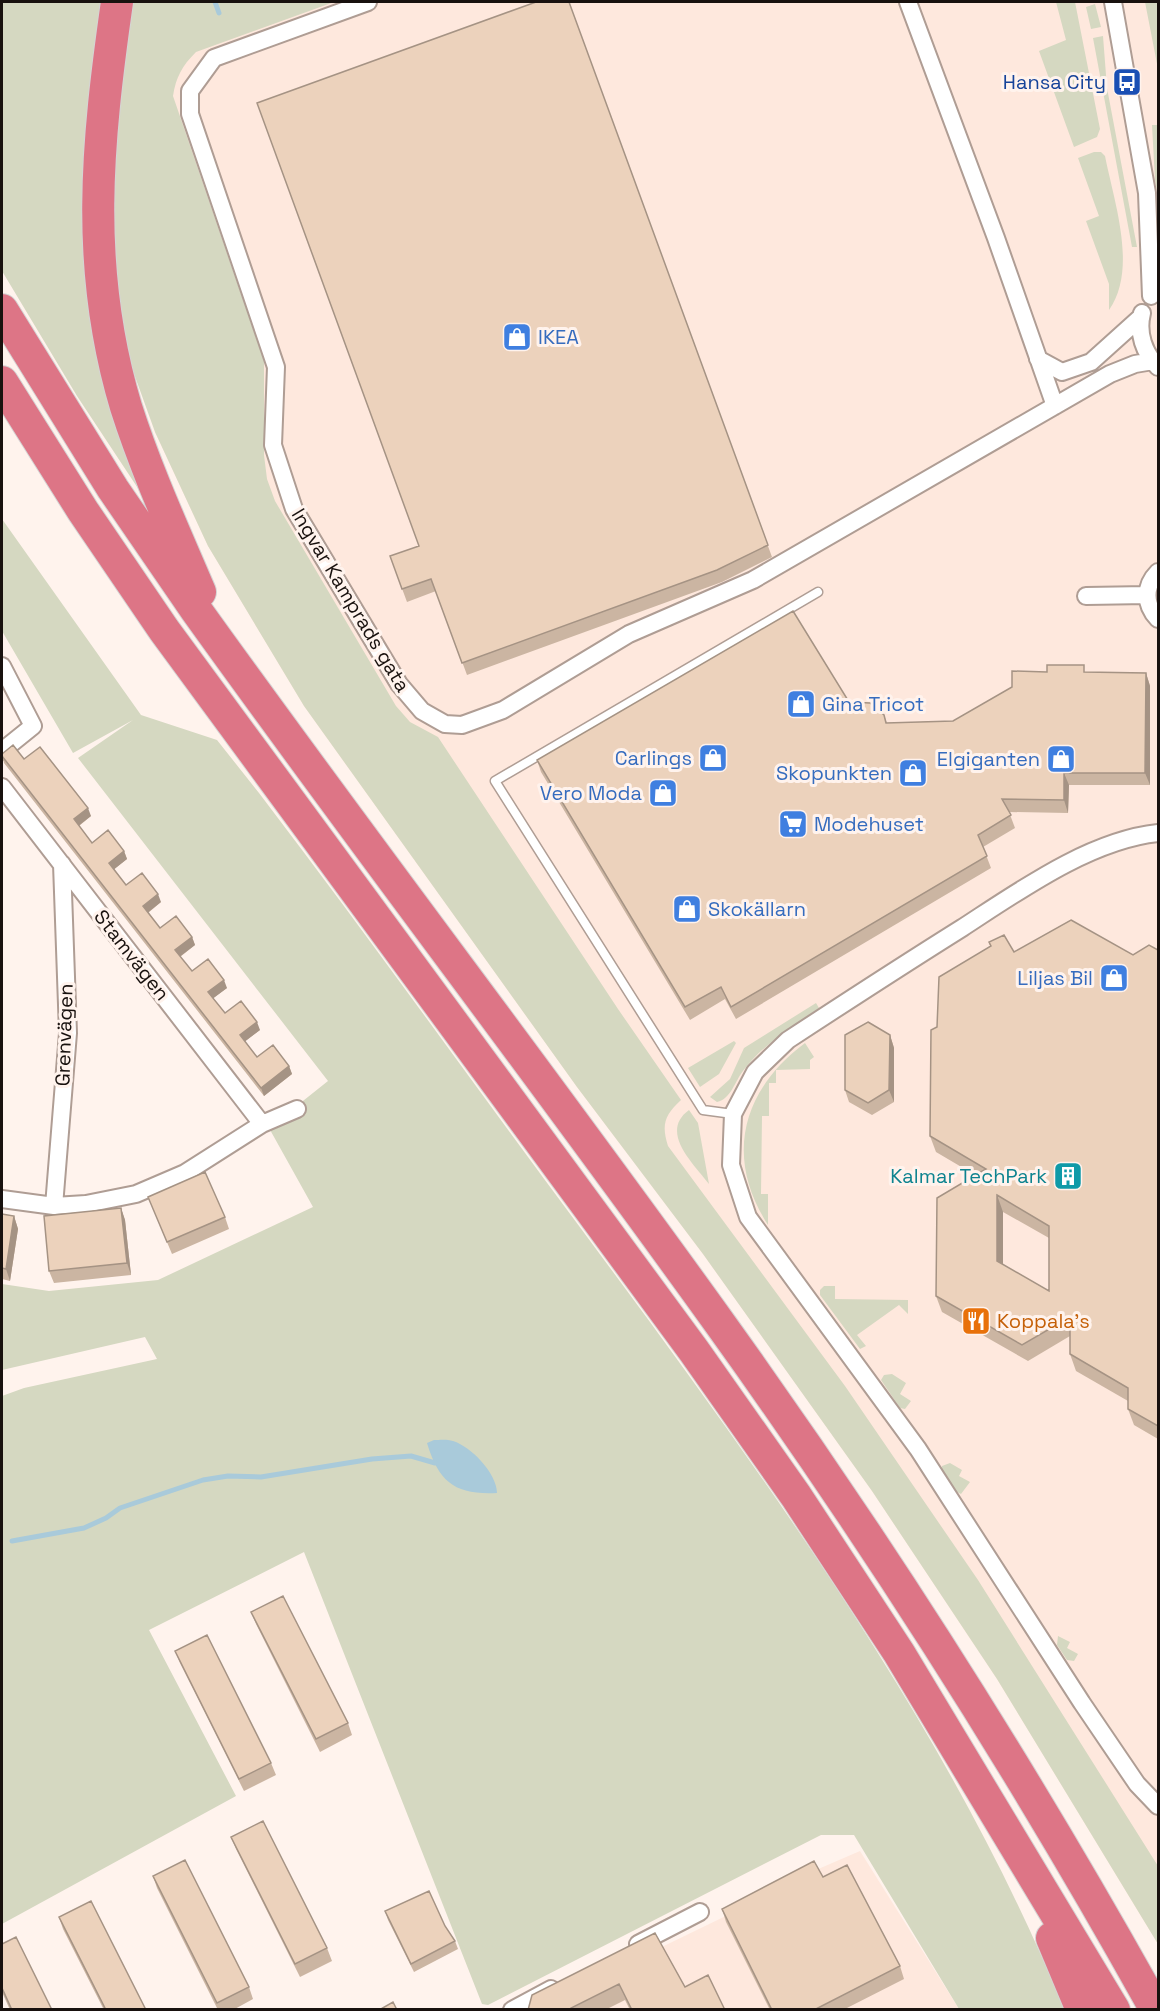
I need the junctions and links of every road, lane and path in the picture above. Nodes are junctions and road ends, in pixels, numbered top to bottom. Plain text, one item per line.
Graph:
1 (117, 2) edge
2 (368, 2) edge
3 (908, 2) edge
4 (1113, 2) edge
5 (1147, 193) junction
6 (1158, 213) edge
7 (1155, 292) edge
8 (2, 310) edge
9 (1141, 317) junction
10 (1038, 359) junction
11 (1156, 364) edge
12 (2, 382) edge
13 (1055, 406) junction
14 (1158, 572) edge
15 (819, 592) dead end
16 (1147, 595) junction
17 (1086, 596) dead end
18 (1158, 619) edge
19 (226, 651) junction
20 (2, 666) edge
21 (2, 751) edge
22 (2, 787) edge
23 (1158, 833) edge
24 (62, 864) junction
25 (297, 1109) dead end
26 (733, 1114) junction
27 (262, 1124) junction
28 (2, 1199) edge
29 (54, 1206) junction
30 (984, 1791) junction
31 (1030, 1792) junction
32 (1158, 1806) edge
33 (699, 1912) dead end
34 (627, 1950) edge
35 (1158, 1973) edge
36 (564, 1982) edge
37 (512, 2010) edge
38 (1082, 2010) edge
39 (1114, 2010) edge
40 (1156, 2010) edge

1 - 19 highway
2 - 13 street, Ingvar Kamprads gata
3 - 10 street
4 - 5 street
5 - 6 street
5 - 7 street
7 - 9 street
8 - 19 highway
9 - 10 street
9 - 11 street
10 - 13 street
11 - 13 street, Ingvar Kamprads gata
12 - 30 highway
14 - 16 street
15 - 26 lane
16 - 17 street
16 - 18 street
19 - 31 highway
20 - 21 street
22 - 24 street, Stamvägen
23 - 26 street
24 - 27 street, Stamvägen
24 - 29 street, Grenvägen
25 - 27 street
26 - 32 street
27 - 29 street
28 - 29 street
30 - 38 highway
30 - 39 highway
31 - 35 highway
31 - 40 highway
33 - 34 street
36 - 37 street

